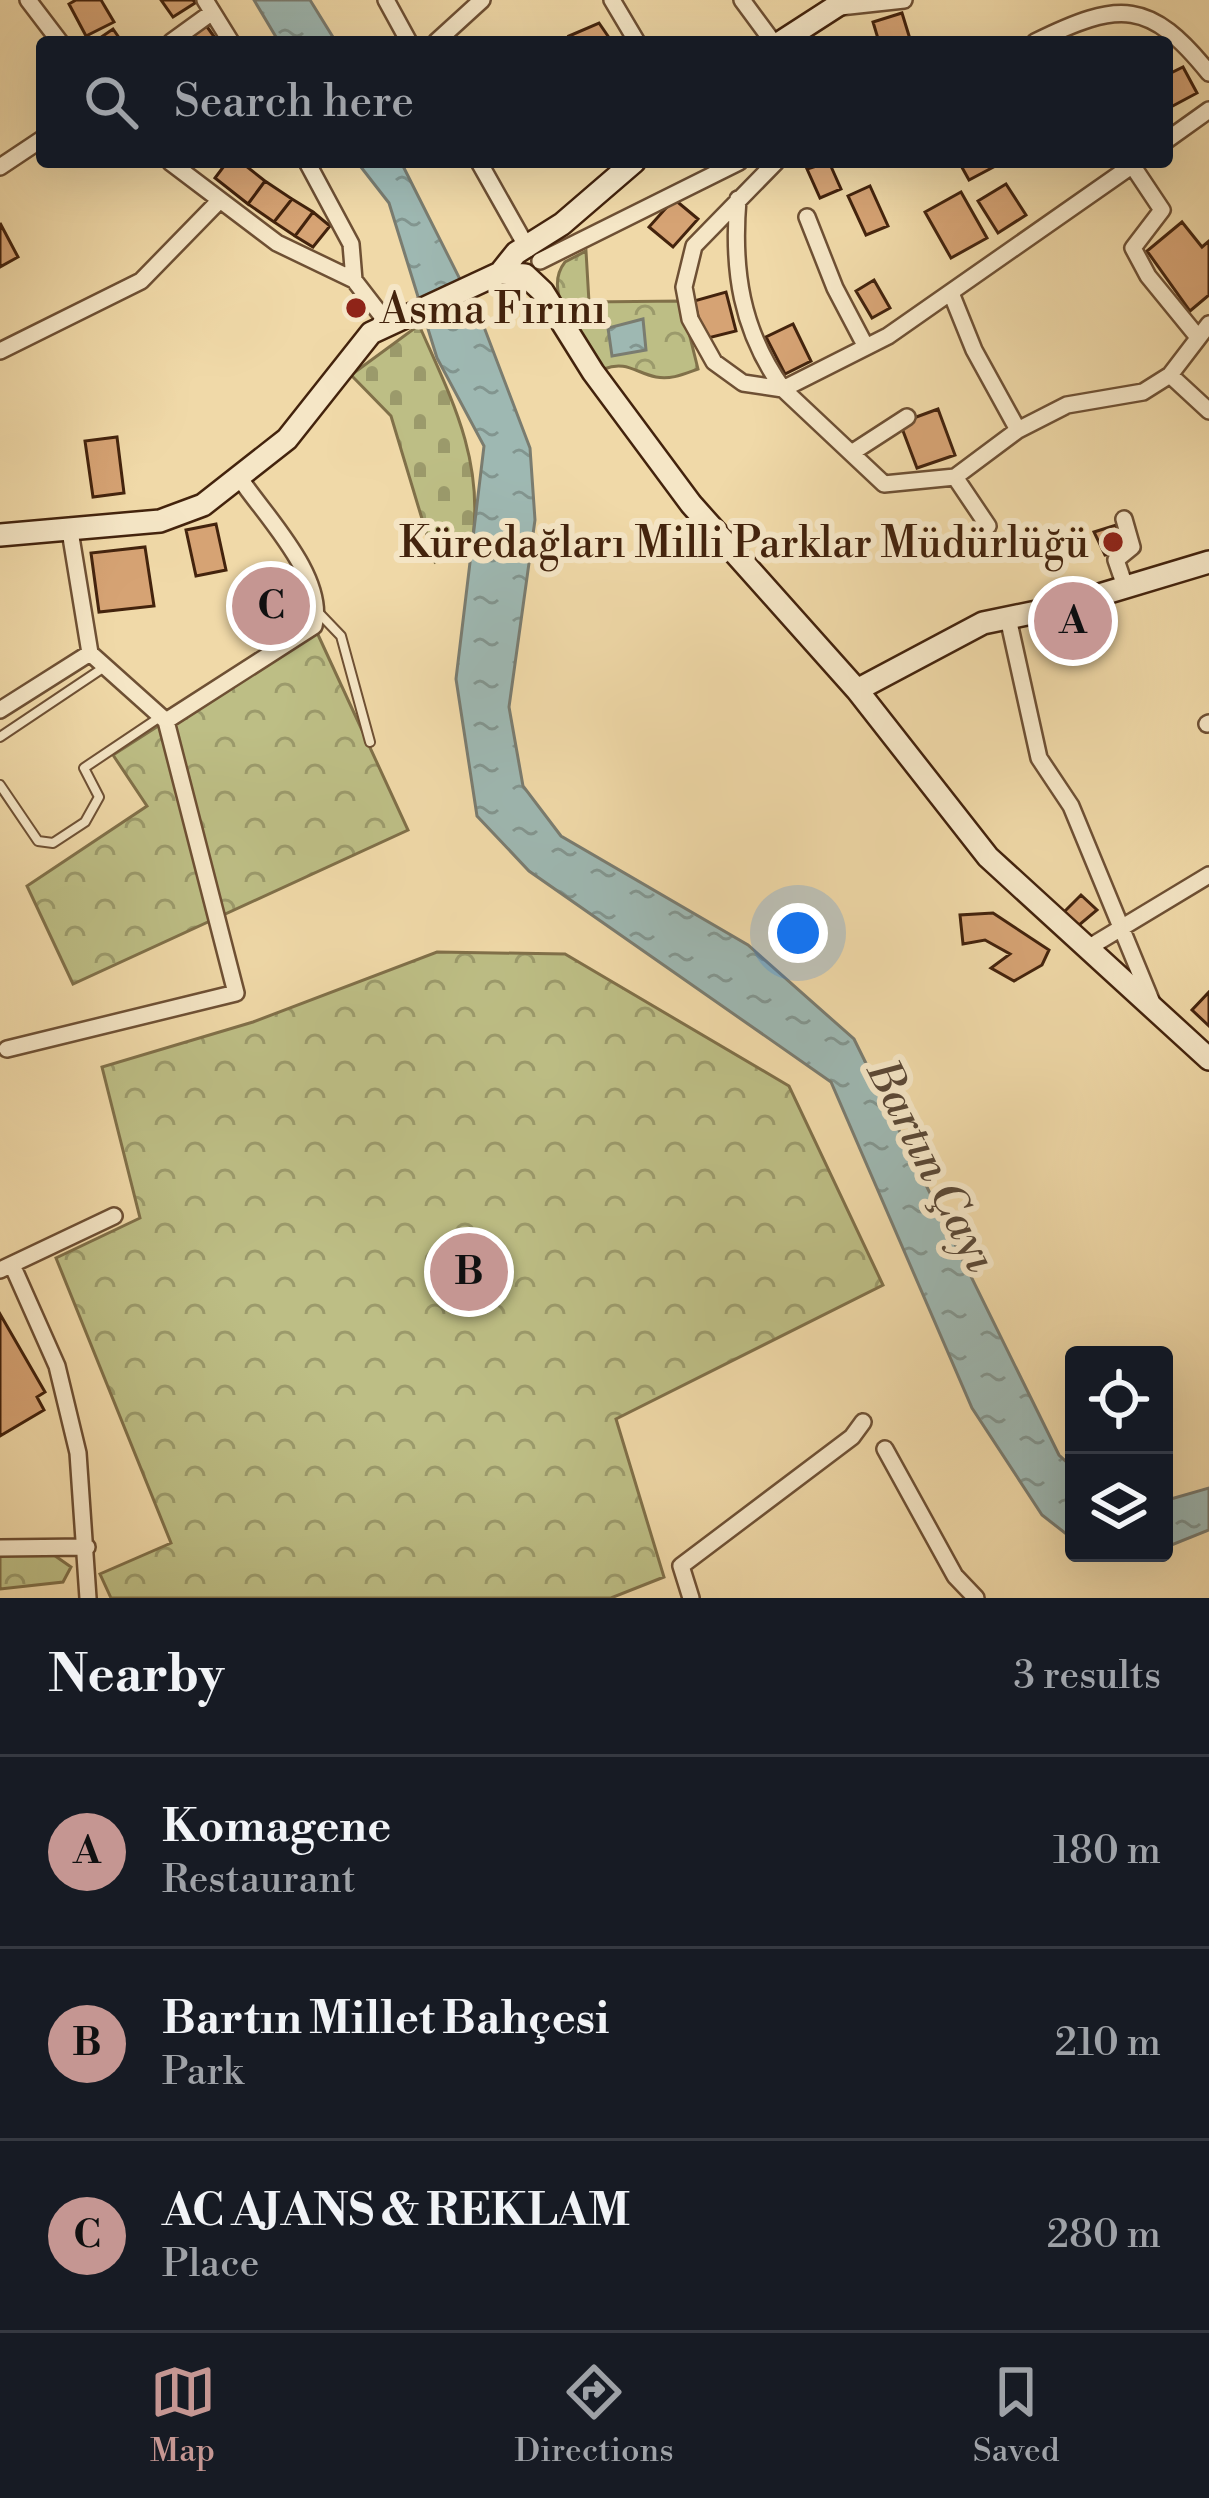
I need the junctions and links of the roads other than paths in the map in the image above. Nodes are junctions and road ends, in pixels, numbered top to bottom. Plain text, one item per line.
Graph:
1 (28, 0) edge
2 (386, 0) edge
3 (482, 0) edge
4 (612, 0) edge
5 (742, 0) edge
6 (904, 0) edge
7 (872, 2) edge
8 (843, 3) edge
9 (208, 6) edge
10 (55, 36) edge
11 (177, 36) edge
12 (227, 36) edge
13 (406, 36) edge
14 (443, 36) edge
15 (633, 36) edge
16 (772, 36) edge
17 (787, 36) edge
18 (1044, 36) edge
19 (1209, 73) edge
20 (1209, 110) edge
21 (1173, 136) edge
22 (36, 143) edge
23 (0, 167) edge
24 (178, 168) edge
25 (311, 168) edge
26 (482, 168) edge
27 (627, 168) edge
28 (726, 168) edge
29 (770, 168) edge
30 (1128, 168) edge
31 (1136, 168) edge
32 (738, 199) junction
33 (220, 200) junction
34 (807, 217) dead end
35 (524, 260) junction
36 (354, 280) junction
37 (951, 292) junction
38 (394, 321) junction
39 (1203, 330) edge
40 (866, 347) junction
41 (0, 351) edge
42 (1170, 376) junction
43 (783, 389) junction
44 (1209, 411) edge
45 (907, 417) dead end
46 (1018, 430) junction
47 (853, 452) junction
48 (955, 477) junction
49 (241, 480) junction
50 (1124, 519) dead end
51 (988, 526) dead end
52 (70, 531) junction
53 (0, 535) edge
54 (1209, 562) edge
55 (1126, 589) junction
56 (318, 612) junction
57 (1008, 619) junction
58 (90, 653) junction
59 (105, 667) junction
60 (857, 690) junction
61 (0, 710) edge
62 (164, 719) junction
63 (0, 737) edge
64 (370, 742) dead end
65 (0, 785) edge
66 (1209, 875) edge
67 (1117, 928) junction
68 (1088, 948) junction
69 (1153, 1004) junction
70 (7, 1049) dead end
71 (1209, 1059) edge
72 (114, 1216) dead end
73 (7, 1269) edge
74 (863, 1422) dead end
75 (885, 1449) dead end
76 (87, 1547) junction
77 (0, 1548) edge
78 (85, 1598) edge
79 (691, 1598) edge
80 (976, 1598) edge

1 - 10 street
2 - 13 street
3 - 14 street
4 - 15 street
5 - 16 street
6 - 7 street
7 - 8 street
8 - 17 street
9 - 11 street
9 - 12 street
18 - 19 street
20 - 21 street
22 - 23 street
24 - 33 street
25 - 36 street
26 - 35 street
27 - 35 street
28 - 35 street
29 - 32 street
30 - 37 street
31 - 39 street
32 - 43 street
32 - 43 street
33 - 36 street
33 - 41 street
34 - 40 street
35 - 38 street
35 - 60 street
36 - 38 street
37 - 40 street
37 - 46 street
38 - 49 street
39 - 42 street
40 - 43 street
42 - 44 street
42 - 46 street
43 - 47 street
45 - 47 street
46 - 48 street
47 - 48 street
48 - 51 street
49 - 52 street
49 - 56 street
50 - 55 street
52 - 53 street
52 - 58 street
54 - 55 street
55 - 57 street
56 - 62 street
56 - 64 lane
57 - 60 street
57 - 67 street
58 - 59 street
58 - 61 street
59 - 62 street
59 - 63 lane
60 - 68 street
62 - 65 lane
62 - 70 street
66 - 67 street
67 - 68 street
67 - 69 street
68 - 69 street
69 - 71 street
72 - 73 street
73 - 76 street
74 - 79 street
75 - 80 street
76 - 77 street
76 - 78 street

